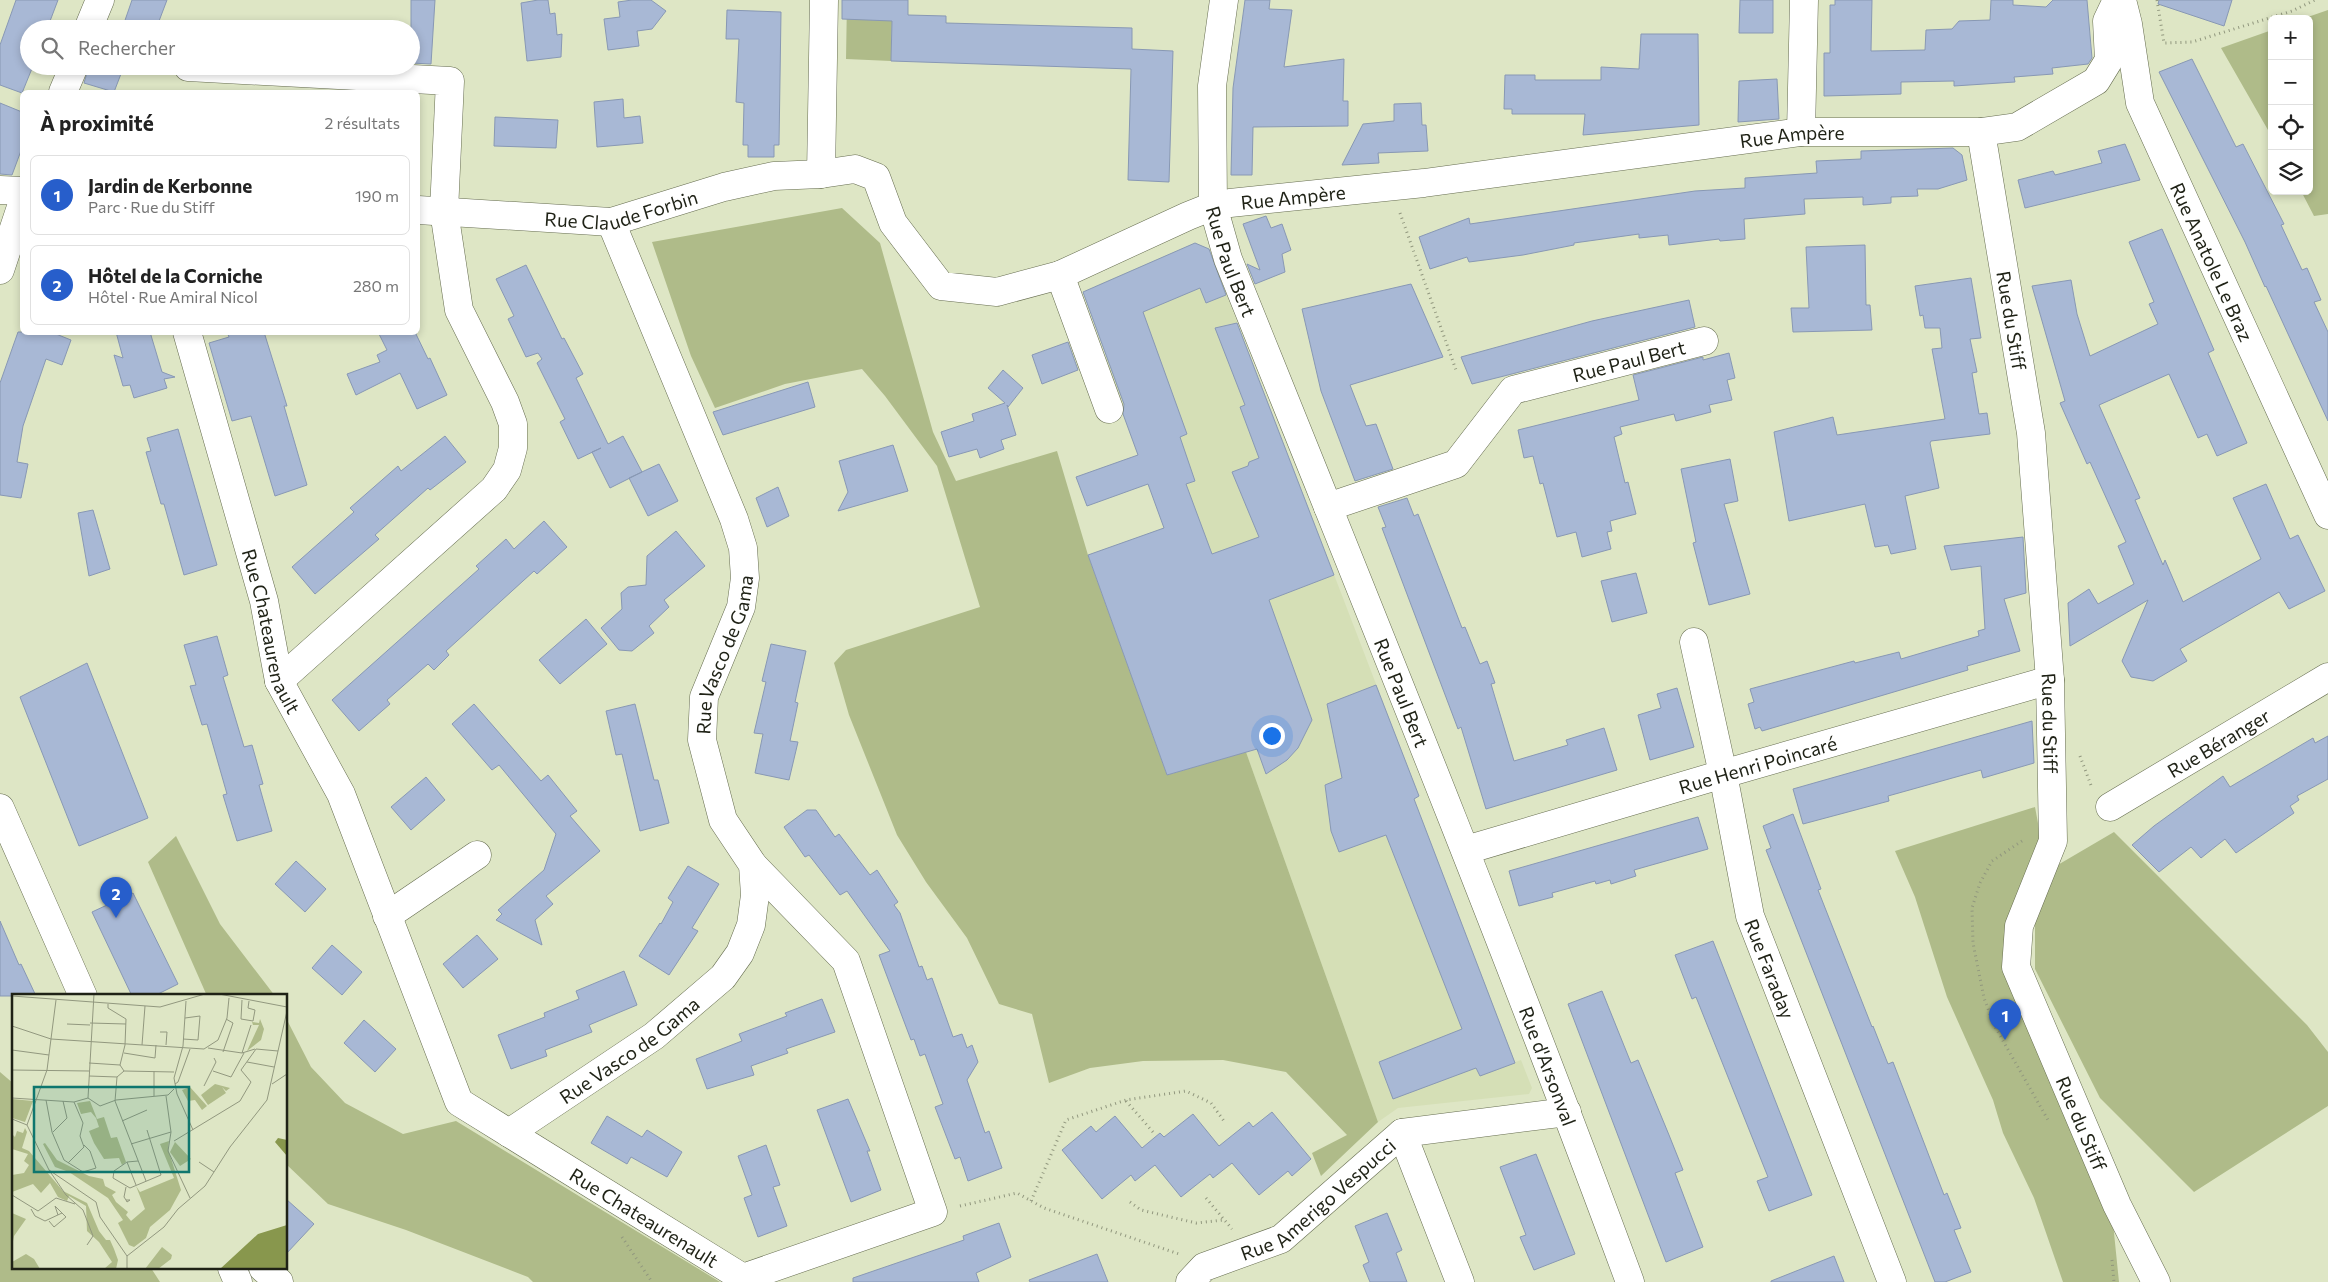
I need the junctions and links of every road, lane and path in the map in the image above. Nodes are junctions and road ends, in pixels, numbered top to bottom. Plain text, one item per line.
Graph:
1 (100, 0) edge
2 (824, 0) edge
3 (1224, 0) edge
4 (1804, 0) edge
5 (2117, 0) edge
6 (2122, 0) edge
7 (2158, 0) edge
8 (2315, 0) edge
9 (92, 20) edge
10 (71, 75) edge
11 (338, 75) edge
12 (65, 90) edge
13 (1801, 132) junction
14 (1981, 132) junction
15 (821, 174) junction
16 (1391, 187) junction
17 (0, 190) edge
18 (20, 191) edge
19 (1213, 206) junction
20 (20, 210) edge
21 (431, 210) edge
22 (611, 222) junction
23 (0, 270) edge
24 (1060, 275) junction
25 (188, 335) edge
26 (1704, 341) dead end
27 (1456, 370) dead end
28 (1109, 409) dead end
29 (1328, 507) junction
30 (2328, 515) edge
31 (1694, 642) dead end
32 (2328, 677) edge
33 (2050, 680) junction
34 (279, 681) junction
35 (1723, 774) junction
36 (2110, 807) dead end
37 (0, 808) edge
38 (1466, 850) junction
39 (477, 856) dead end
40 (752, 865) junction
41 (387, 916) junction
42 (82, 994) edge
43 (1126, 1100) junction
44 (1567, 1112) junction
45 (1224, 1122) dead end
46 (1153, 1132) dead end
47 (509, 1133) junction
48 (1402, 1133) junction
49 (1206, 1198) dead end
50 (1031, 1201) junction
51 (1130, 1202) dead end
52 (933, 1212) junction
53 (1224, 1220) junction
54 (1250, 1250) junction
55 (233, 1270) edge
56 (265, 1270) edge
57 (1197, 1275) edge
58 (238, 1282) edge
59 (279, 1282) edge
60 (1460, 1282) edge
61 (1630, 1282) edge
62 (1892, 1282) edge
63 (2156, 1282) edge

1 - 9 street
2 - 15 street
3 - 19 street, Rue Paul Bert
4 - 13 street
5 - 14 street, Rue Ampère
6 - 30 street, Rue Anatole Le Braz
7 - 8 path
10 - 12 street
11 - 21 street
13 - 14 street, Rue Ampère
13 - 16 street, Rue Ampère
14 - 33 street, Rue du Stiff
15 - 22 street, Rue Claude Forbin
15 - 24 street, Rue Ampère
16 - 19 street, Rue Ampère
16 - 27 path
17 - 18 street
19 - 24 street, Rue Ampère
19 - 29 street, Rue Paul Bert
20 - 23 street
21 - 22 street, Rue Claude Forbin
21 - 34 street
22 - 40 street, Rue Vasco de Gama
24 - 28 street
25 - 34 street, Rue Chateaurenault
26 - 29 street, Rue Paul Bert
29 - 38 street, Rue Paul Bert
31 - 35 street, Rue Faraday
32 - 36 street, Rue Béranger
33 - 35 street, Rue Henri Poincaré
33 - 63 street, Rue du Stiff
34 - 41 street, Rue Chateaurenault
35 - 38 street, Rue Henri Poincaré
35 - 62 street, Rue Faraday
37 - 42 street
38 - 44 street, Rue d'Arsonval
39 - 41 street
40 - 47 street, Rue Vasco de Gama
40 - 52 street
41 - 47 street, Rue Chateaurenault
43 - 45 path
43 - 46 path
43 - 50 path
44 - 48 street, Rue Amerigo Vespucci
44 - 61 street, Rue d'Arsonval
47 - 52 street, Rue Chateaurenault
48 - 54 street, Rue Amerigo Vespucci
48 - 60 street
49 - 53 path
50 - 52 path
50 - 57 path
51 - 53 path
53 - 54 path
54 - 57 street, Rue Amerigo Vespucci
55 - 58 street
56 - 59 street

